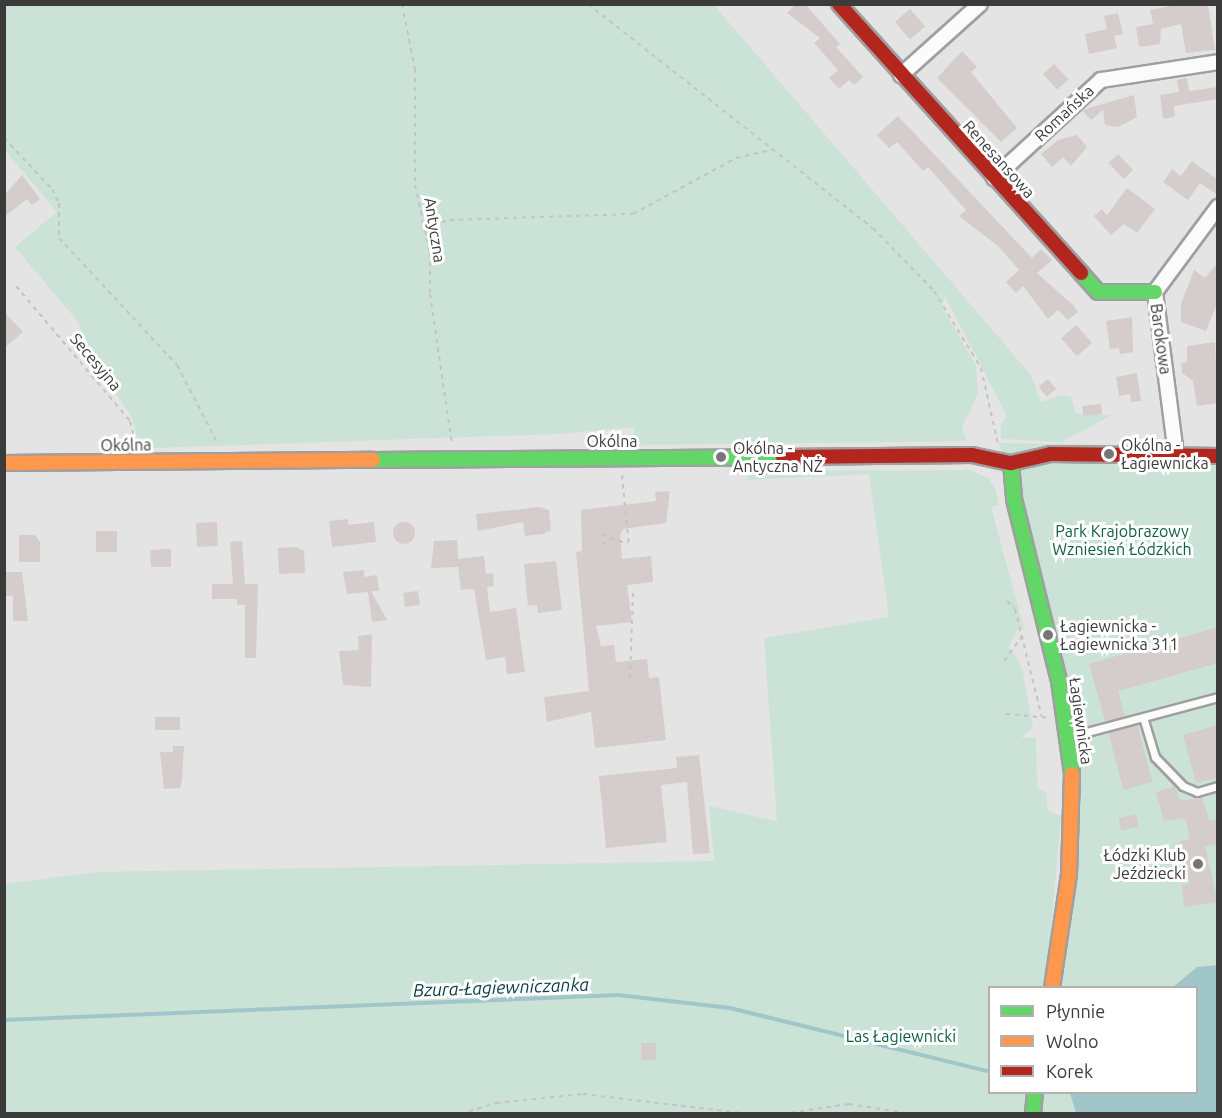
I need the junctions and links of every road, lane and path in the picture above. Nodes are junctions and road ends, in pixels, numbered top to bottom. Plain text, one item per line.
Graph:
1 (402, 4) edge
2 (588, 4) edge
3 (839, 4) edge
4 (980, 4) edge
5 (1218, 62) edge
6 (901, 75) junction
7 (4, 138) edge
8 (768, 150) junction
9 (994, 178) junction
10 (1218, 207) edge
11 (426, 235) junction
12 (16, 286) dead end
13 (1155, 292) junction
14 (1176, 454) junction
15 (1218, 456) edge
16 (454, 459) junction
17 (220, 461) junction
18 (140, 462) junction
19 (4, 463) edge
20 (1011, 463) junction
21 (621, 469) dead end
22 (602, 534) dead end
23 (613, 537) junction
24 (602, 544) dead end
25 (633, 592) dead end
26 (1007, 601) dead end
27 (1023, 635) junction
28 (1004, 661) dead end
29 (630, 678) dead end
30 (1218, 697) edge
31 (1006, 714) dead end
32 (1042, 717) junction
33 (1058, 717) dead end
34 (1143, 717) junction
35 (1068, 737) junction
36 (1218, 786) edge
37 (1052, 986) edge
38 (1035, 1094) edge
39 (460, 1113) edge
40 (750, 1113) edge
41 (782, 1113) edge
42 (912, 1113) edge
43 (1032, 1113) edge

1 - 11 path, Antyczna
2 - 8 path
3 - 6 street, Renesansowa
4 - 6 street
5 - 9 street, Romańska
6 - 9 street, Renesansowa
7 - 17 path
8 - 11 path
8 - 20 path
9 - 13 street, Renesansowa
10 - 13 street, Barokowa
11 - 16 path, Antyczna
12 - 18 path, Secesyjna
13 - 14 street, Barokowa
14 - 15 street, Okólna
14 - 20 street, Okólna
16 - 17 street, Okólna
16 - 20 street, Okólna
17 - 18 street, Okólna
18 - 19 street, Okólna
20 - 35 street, Łagiewnicka
21 - 23 path
22 - 23 path
23 - 24 path
25 - 29 path
26 - 27 path
27 - 28 path
27 - 32 path
30 - 34 lane
31 - 32 path
32 - 33 path
34 - 35 lane
34 - 36 lane
35 - 37 street, Łagiewnicka
38 - 43 street
39 - 40 path
41 - 42 path

